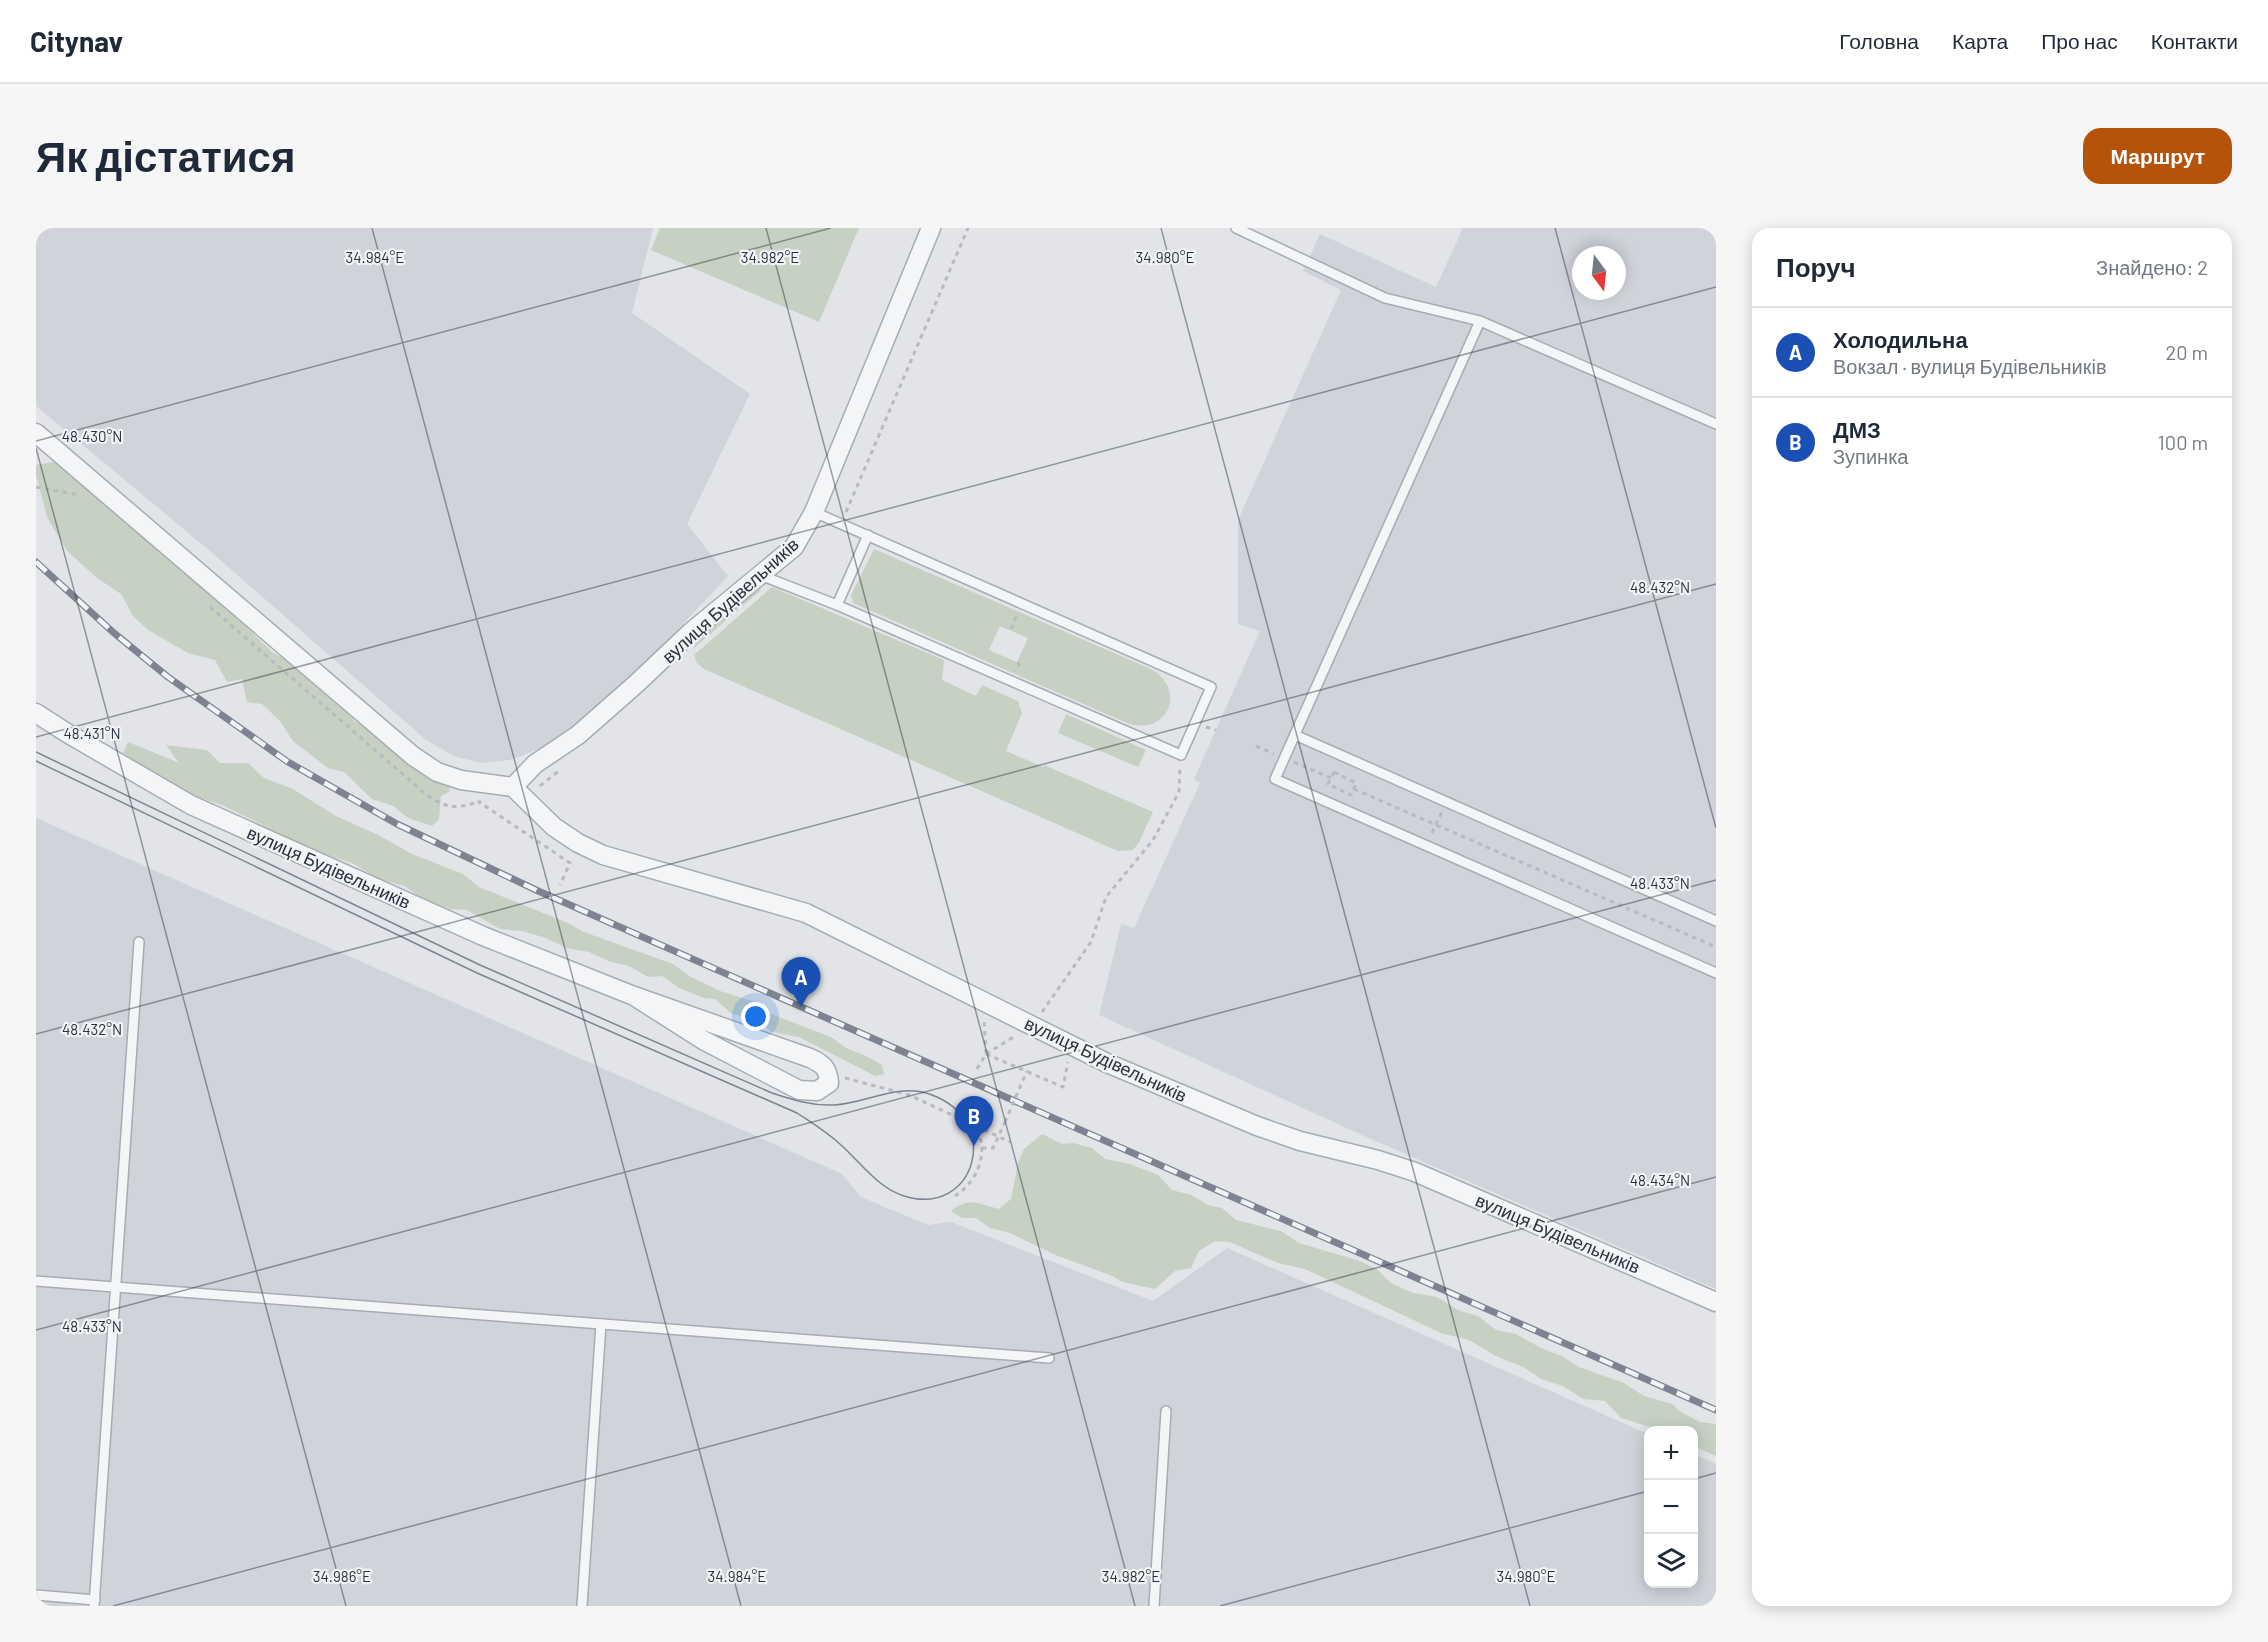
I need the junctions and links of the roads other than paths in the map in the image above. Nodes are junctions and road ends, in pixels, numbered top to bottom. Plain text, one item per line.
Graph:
1 (931, 228) edge
2 (1236, 228) edge
3 (1480, 321) junction
4 (1716, 424) edge
5 (36, 433) edge
6 (814, 512) junction
7 (868, 535) junction
8 (760, 575) junction
9 (837, 605) junction
10 (36, 713) edge
11 (1295, 735) junction
12 (513, 787) junction
13 (1716, 921) edge
14 (139, 942) dead end
15 (1716, 973) edge
16 (634, 996) junction
17 (36, 1281) edge
18 (117, 1287) junction
19 (1716, 1302) edge
20 (601, 1324) junction
21 (1048, 1358) dead end
22 (1166, 1411) dead end
23 (36, 1595) edge
24 (95, 1603) edge
25 (582, 1606) edge
26 (1154, 1606) edge

1 - 6 street, вулиця Будівельників
2 - 3 lane
3 - 4 lane
3 - 11 lane
5 - 12 street
6 - 7 lane
6 - 8 street, вулиця Будівельників
7 - 9 lane
7 - 9 lane
8 - 9 lane
8 - 12 street, вулиця Будівельників
10 - 16 street, вулиця Будівельників
11 - 13 lane
11 - 15 lane
12 - 19 street, вулиця Будівельників
14 - 18 lane
16 - 16 street, вулиця Будівельників
17 - 18 lane
18 - 20 lane
18 - 24 lane
20 - 21 lane
20 - 25 lane
22 - 26 lane
23 - 24 lane

